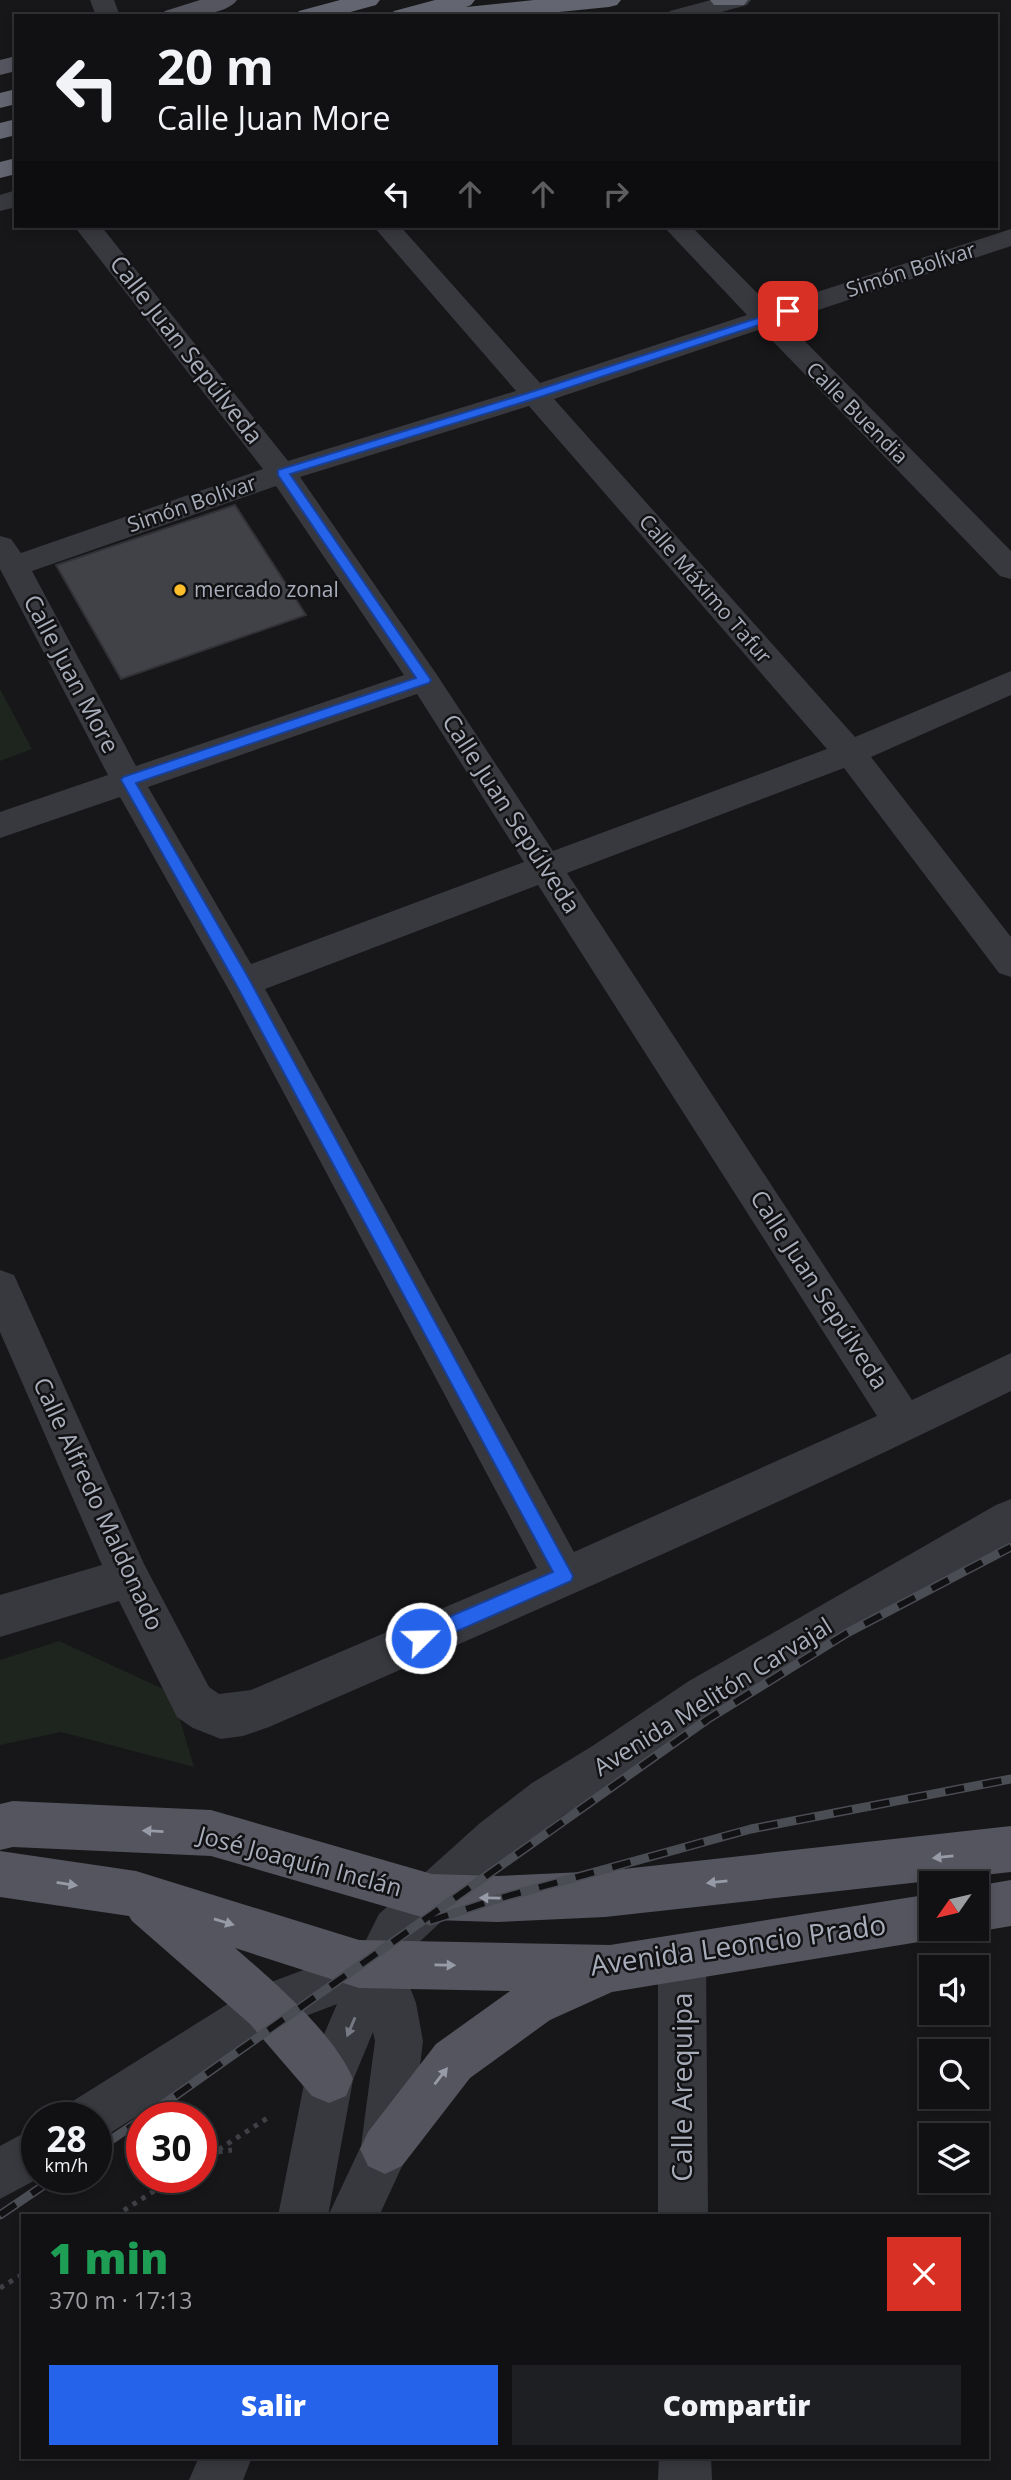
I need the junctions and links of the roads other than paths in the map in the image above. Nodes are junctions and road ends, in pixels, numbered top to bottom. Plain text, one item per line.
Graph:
1 (225, 0) edge
2 (368, 0) edge
3 (463, 0) edge
4 (609, 0) edge
5 (735, 3) edge
6 (180, 14) edge
7 (315, 14) edge
8 (408, 14) edge
9 (463, 14) edge
10 (687, 14) edge
11 (89, 228) edge
12 (388, 228) edge
13 (678, 228) edge
14 (1005, 236) edge
15 (764, 319) junction
16 (536, 395) junction
17 (282, 472) junction
18 (7, 556) edge
19 (1011, 569) edge
20 (424, 680) junction
21 (1011, 682) edge
22 (850, 753) junction
23 (127, 780) junction
24 (0, 825) edge
25 (546, 868) junction
26 (1011, 963) edge
27 (243, 982) junction
28 (0, 1287) edge
29 (1011, 1371) edge
30 (905, 1424) junction
31 (1011, 1519) edge
32 (564, 1576) junction
33 (129, 1578) junction
34 (0, 1616) edge
35 (0, 1827) edge
36 (1011, 1849) edge
37 (0, 1874) edge
38 (136, 1894) junction
39 (432, 1897) junction
40 (1011, 1903) edge
41 (989, 1907) edge
42 (919, 1919) edge
43 (682, 1959) junction
44 (378, 1965) junction
45 (610, 1969) junction
46 (267, 2007) junction
47 (328, 2079) junction
48 (112, 2104) edge
49 (385, 2149) junction
50 (21, 2161) edge
51 (0, 2174) edge
52 (303, 2214) edge
53 (353, 2214) edge
54 (683, 2214) edge
55 (225, 2459) edge
56 (685, 2459) edge
57 (216, 2480) edge
58 (685, 2480) edge

1 - 6 main road
2 - 7 highway
3 - 8 highway
4 - 9 highway
5 - 10 street
11 - 17 street, Calle Juan Sepúlveda
12 - 16 street, Calle Máximo Tafur
13 - 15 street, Calle Buendia
14 - 15 street, Simón Bolívar
15 - 16 street, Simón Bolívar
15 - 19 street, Calle Buendia
16 - 17 street, Simón Bolívar
16 - 22 street, Calle Máximo Tafur
17 - 18 street, Simón Bolívar
17 - 20 street, Calle Juan Sepúlveda
18 - 23 street, Calle Juan More
20 - 23 street
20 - 25 street, Calle Juan Sepúlveda
21 - 22 street
22 - 25 street
22 - 26 street, Calle Máximo Tafur
23 - 24 street
23 - 27 street, Calle Juan More
25 - 27 street
25 - 30 street, Calle Juan Sepúlveda
27 - 32 street, Calle Juan More
28 - 33 street, Calle Alfredo Maldonado
29 - 30 street
30 - 32 street
31 - 39 street, Avenida Melitón Carvajal
32 - 33 street, Calle Alfredo Maldonado
33 - 34 street
39 -> 35 main road, José Joaquín Inclán
36 -> 39 main road
37 -> 38 main road
38 -> 44 main road, Avenida Leoncio Prado
38 - 46 main road
39 - 44 street, Avenida Melitón Carvajal
40 - 41 main road
42 - 43 main road, Avenida Leoncio Prado
43 - 45 main road, Avenida Leoncio Prado
43 - 54 street, Calle Arequipa
44 -> 45 main road, Avenida Leoncio Prado
44 - 46 street
44 -> 47 street, Avenida Melitón Carvajal
44 - 49 street
49 -> 45 main road
46 - 47 main road
46 - 48 street
47 - 52 street, Avenida Melitón Carvajal
49 - 53 street
50 - 51 street
55 - 57 street
56 - 58 street

